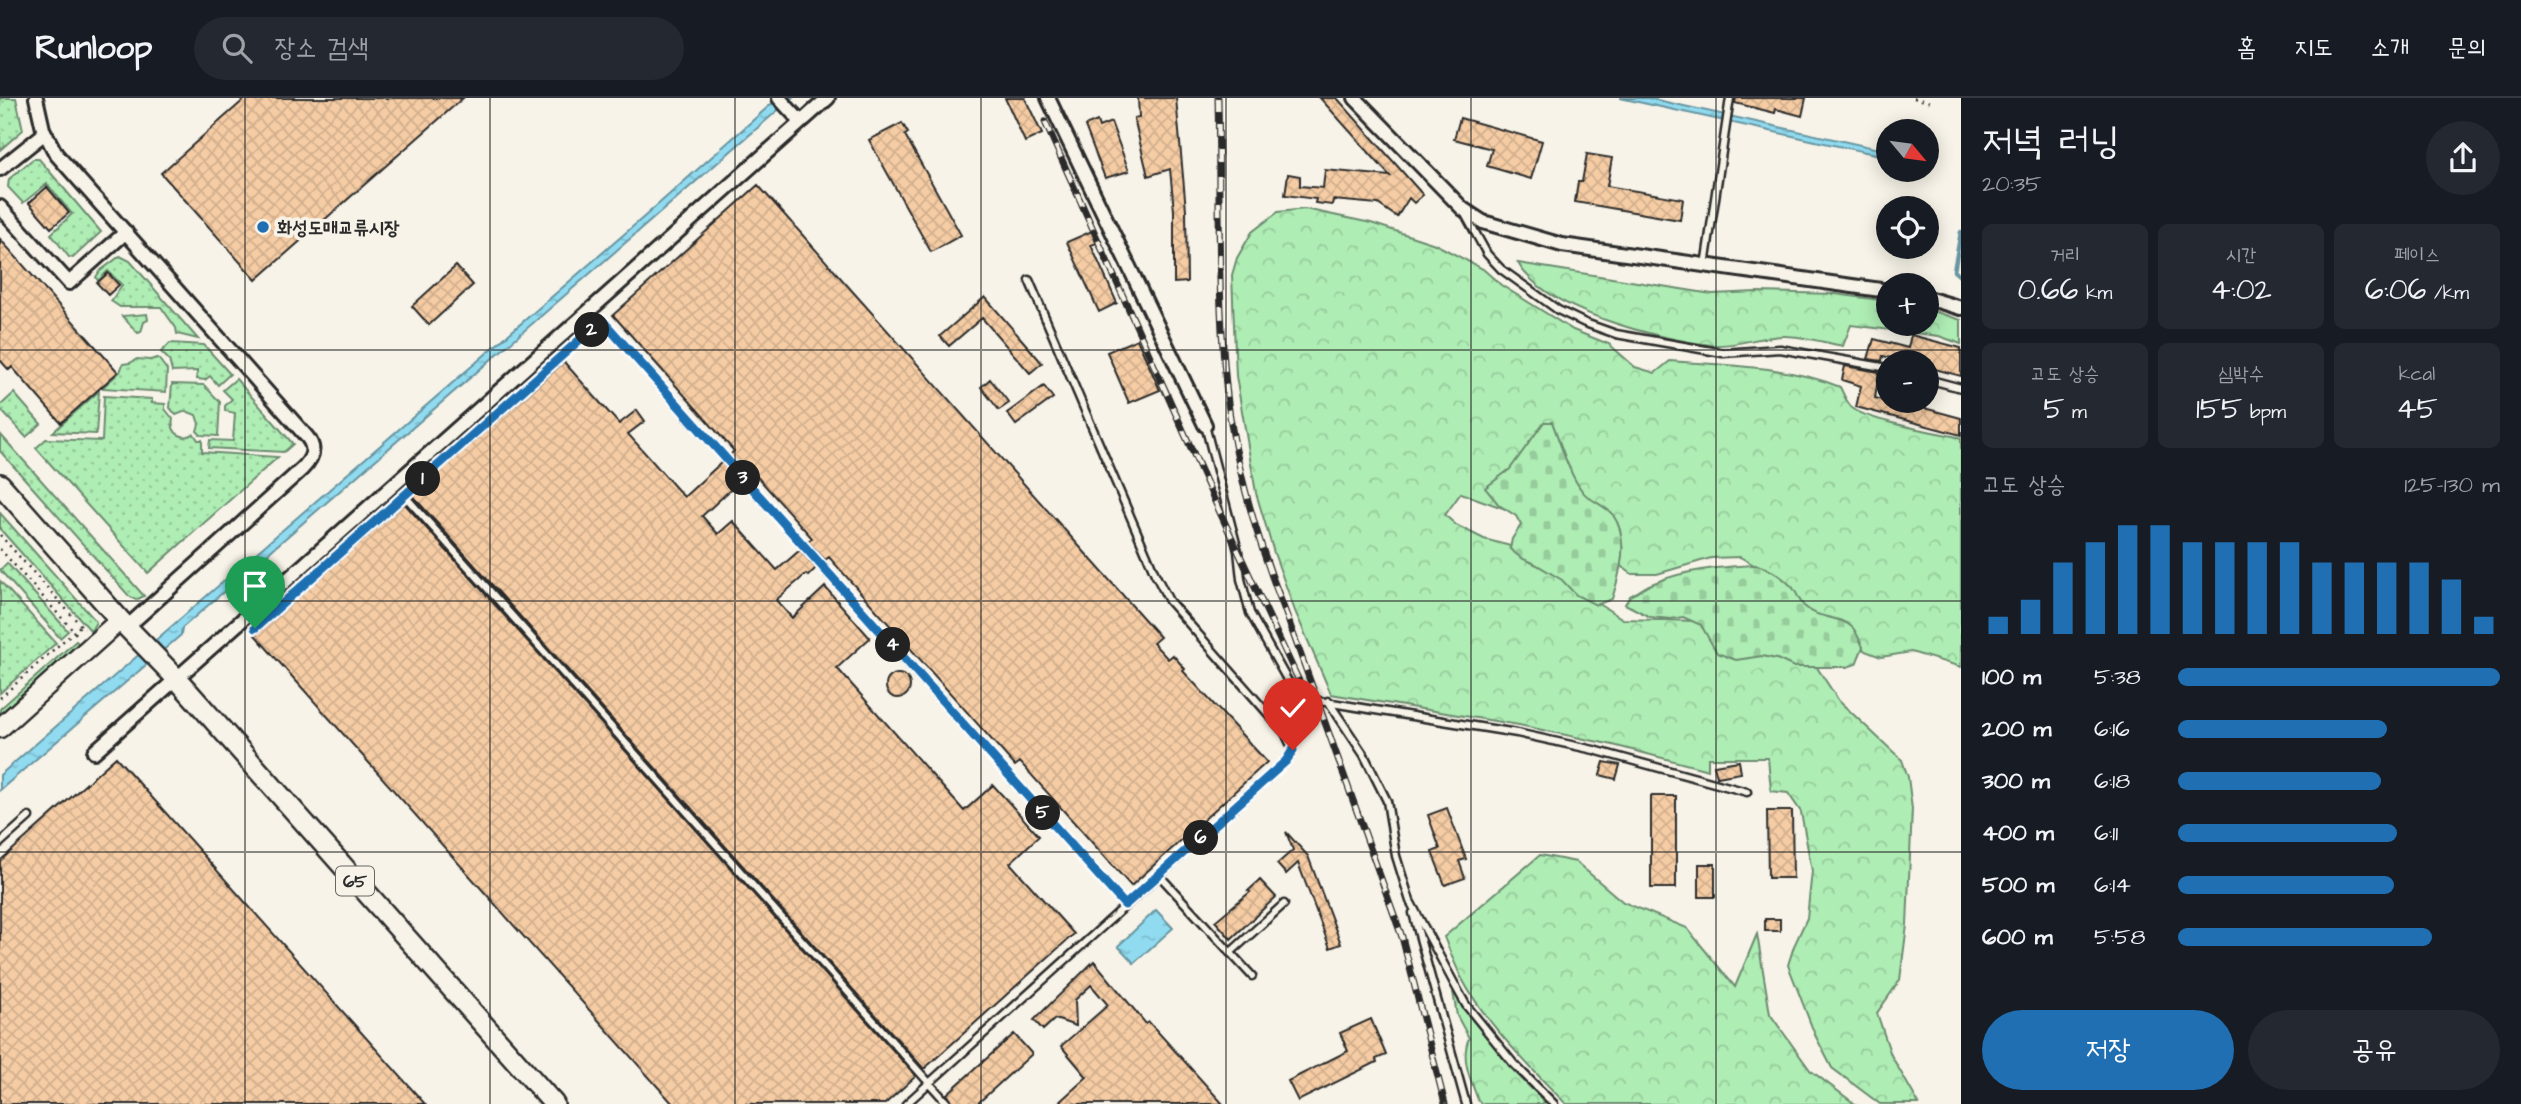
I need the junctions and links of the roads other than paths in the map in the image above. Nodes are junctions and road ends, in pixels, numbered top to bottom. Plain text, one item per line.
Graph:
1 (36, 98) edge
2 (828, 98) edge
3 (1048, 98) edge
4 (1355, 98) edge
5 (1730, 98) edge
6 (783, 102) edge
7 (801, 122) junction
8 (45, 133) junction
9 (0, 169) edge
10 (0, 207) edge
11 (1463, 209) junction
12 (125, 232) junction
13 (1705, 266) junction
14 (1029, 280) dead end
15 (1876, 289) edge
16 (1939, 302) edge
17 (1961, 308) edge
18 (1876, 366) edge
19 (1939, 382) edge
20 (1961, 388) edge
21 (1205, 425) joint
22 (0, 484) edge
23 (404, 495) junction
24 (124, 623) junction
25 (255, 628) dead end
26 (177, 679) junction
27 (1328, 701) junction
28 (0, 727) edge
29 (94, 752) dead end
30 (1748, 792) dead end
31 (29, 817) dead end
32 (0, 843) edge
33 (1164, 880) junction
34 (1410, 901) junction
35 (1284, 904) dead end
36 (1125, 905) junction
37 (1230, 953) junction
38 (1252, 976) dead end
39 (929, 1083) junction
40 (554, 1104) edge
41 (906, 1104) edge
42 (947, 1104) edge
43 (1466, 1104) edge
44 (1554, 1104) edge

1 - 8 street
2 - 7 street
3 - 21 street
4 - 11 street
5 - 13 lane
6 - 7 street
7 - 26 street
8 - 9 street
8 - 12 street
10 - 12 street
11 - 13 street
11 - 18 lane
12 - 24 street
13 - 15 street
14 - 33 lane
16 - 17 street
19 - 20 lane
21 - 27 lane
22 - 24 main road, 65
23 - 25 lane
23 - 36 lane
23 - 39 lane
24 - 26 main road, 65
24 - 28 street
26 - 29 street
26 - 40 main road, 65
27 - 30 lane
27 - 34 lane
31 - 32 lane
33 - 36 lane
33 - 37 lane
34 - 43 lane
34 - 44 lane
35 - 37 lane
36 - 39 lane
37 - 38 lane
39 - 41 lane
39 - 42 lane

